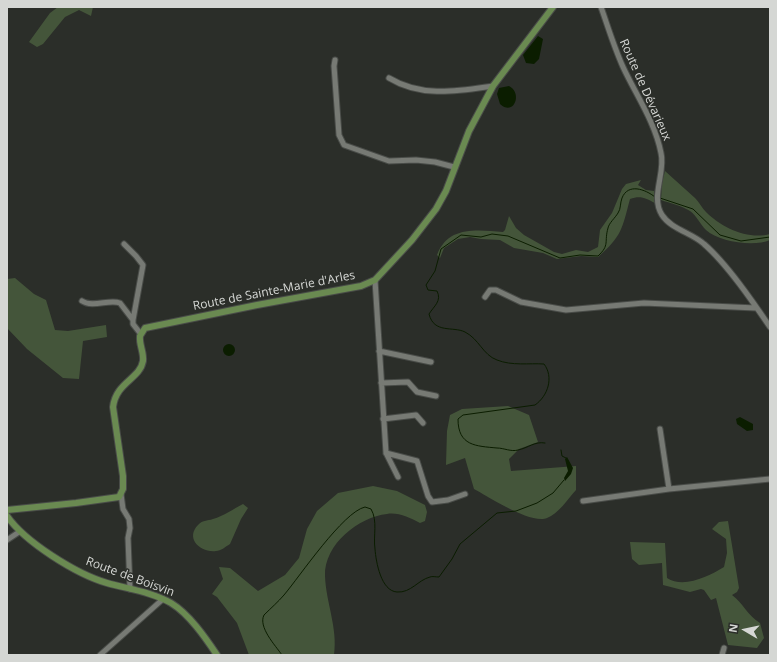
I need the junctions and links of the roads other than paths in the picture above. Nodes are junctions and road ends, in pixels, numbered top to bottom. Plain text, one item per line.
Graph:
1 (553, 7) edge
2 (601, 7) edge
3 (335, 60) dead end
4 (389, 78) dead end
5 (493, 86) junction
6 (454, 167) junction
7 (124, 244) dead end
8 (375, 280) junction
9 (486, 297) dead end
10 (82, 301) dead end
11 (756, 308) junction
12 (133, 320) junction
13 (770, 327) edge
14 (140, 333) junction
15 (379, 351) junction
16 (431, 362) dead end
17 (381, 383) junction
18 (436, 396) dead end
19 (383, 419) junction
20 (423, 423) dead end
21 (660, 428) dead end
22 (386, 453) junction
23 (398, 477) dead end
24 (770, 478) edge
25 (669, 488) junction
26 (121, 494) junction
27 (465, 494) dead end
28 (583, 501) dead end
29 (7, 510) edge
30 (7, 516) edge
31 (19, 532) junction
32 (7, 540) edge
33 (130, 589) junction
34 (163, 599) junction
35 (724, 648) dead end
36 (100, 655) edge
37 (217, 655) edge
38 (722, 655) edge

1 - 5 main road, Route de Sainte-Marie d'Arles
2 - 11 street, Route de Dévarieux
3 - 6 street
4 - 5 street
5 - 6 main road, Route de Sainte-Marie d'Arles
6 - 8 main road, Route de Sainte-Marie d'Arles
7 - 12 street
8 - 14 main road, Route de Sainte-Marie d'Arles
8 - 15 street
9 - 11 street
10 - 12 street
11 - 13 street, Route de Dévarieux
12 - 14 street
14 - 26 main road
15 - 16 street
15 - 17 street
17 - 18 street
17 - 19 street
19 - 20 street
19 - 22 street
21 - 25 street
22 - 23 street
22 - 27 street
24 - 25 street
25 - 28 street
26 - 29 main road
26 - 33 street
30 - 31 main road, Route de Boisvin
31 - 32 street
31 - 33 main road, Route de Boisvin
33 - 34 main road, Route de Boisvin
34 - 36 street
34 - 37 main road, Route de Boisvin
35 - 38 street

